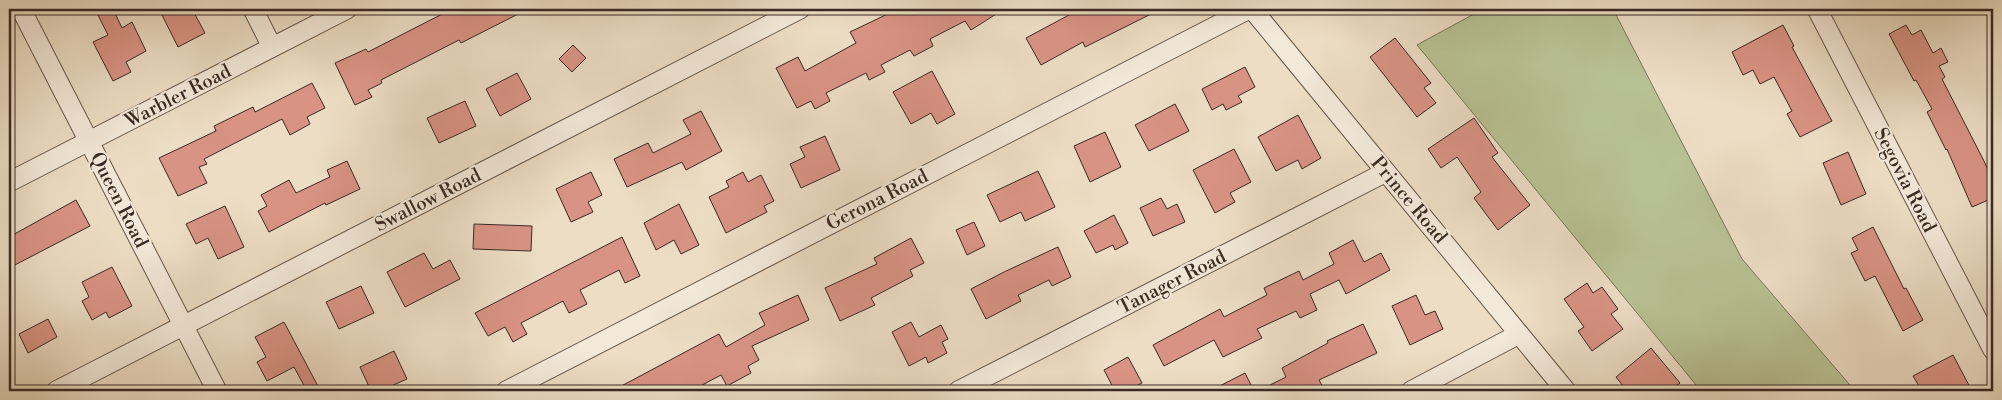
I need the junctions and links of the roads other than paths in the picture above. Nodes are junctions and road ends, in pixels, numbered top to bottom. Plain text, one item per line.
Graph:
1 (20, 9) edge
2 (253, 9) edge
3 (347, 9) edge
4 (800, 9) edge
5 (1251, 9) edge
6 (1817, 9) edge
7 (272, 47) junction
8 (89, 141) junction
9 (1386, 172) junction
10 (9, 182) edge
11 (183, 326) junction
12 (1519, 334) junction
13 (1993, 350) edge
14 (56, 391) edge
15 (217, 391) edge
16 (506, 391) edge
17 (958, 391) edge
18 (1411, 391) edge
19 (1566, 391) edge

1 - 8 street, Queen Road
2 - 7 street
3 - 7 street, Warbler Road
4 - 11 street, Swallow Road
5 - 9 street, Prince Road
5 - 16 street, Gerona Road
6 - 13 street, Segovia Road
7 - 8 street, Warbler Road
8 - 10 street, Warbler Road
8 - 11 street, Queen Road
9 - 12 street, Prince Road
9 - 17 street, Tanager Road
11 - 14 street, Swallow Road
11 - 15 street, Queen Road
12 - 18 street
12 - 19 street, Prince Road

